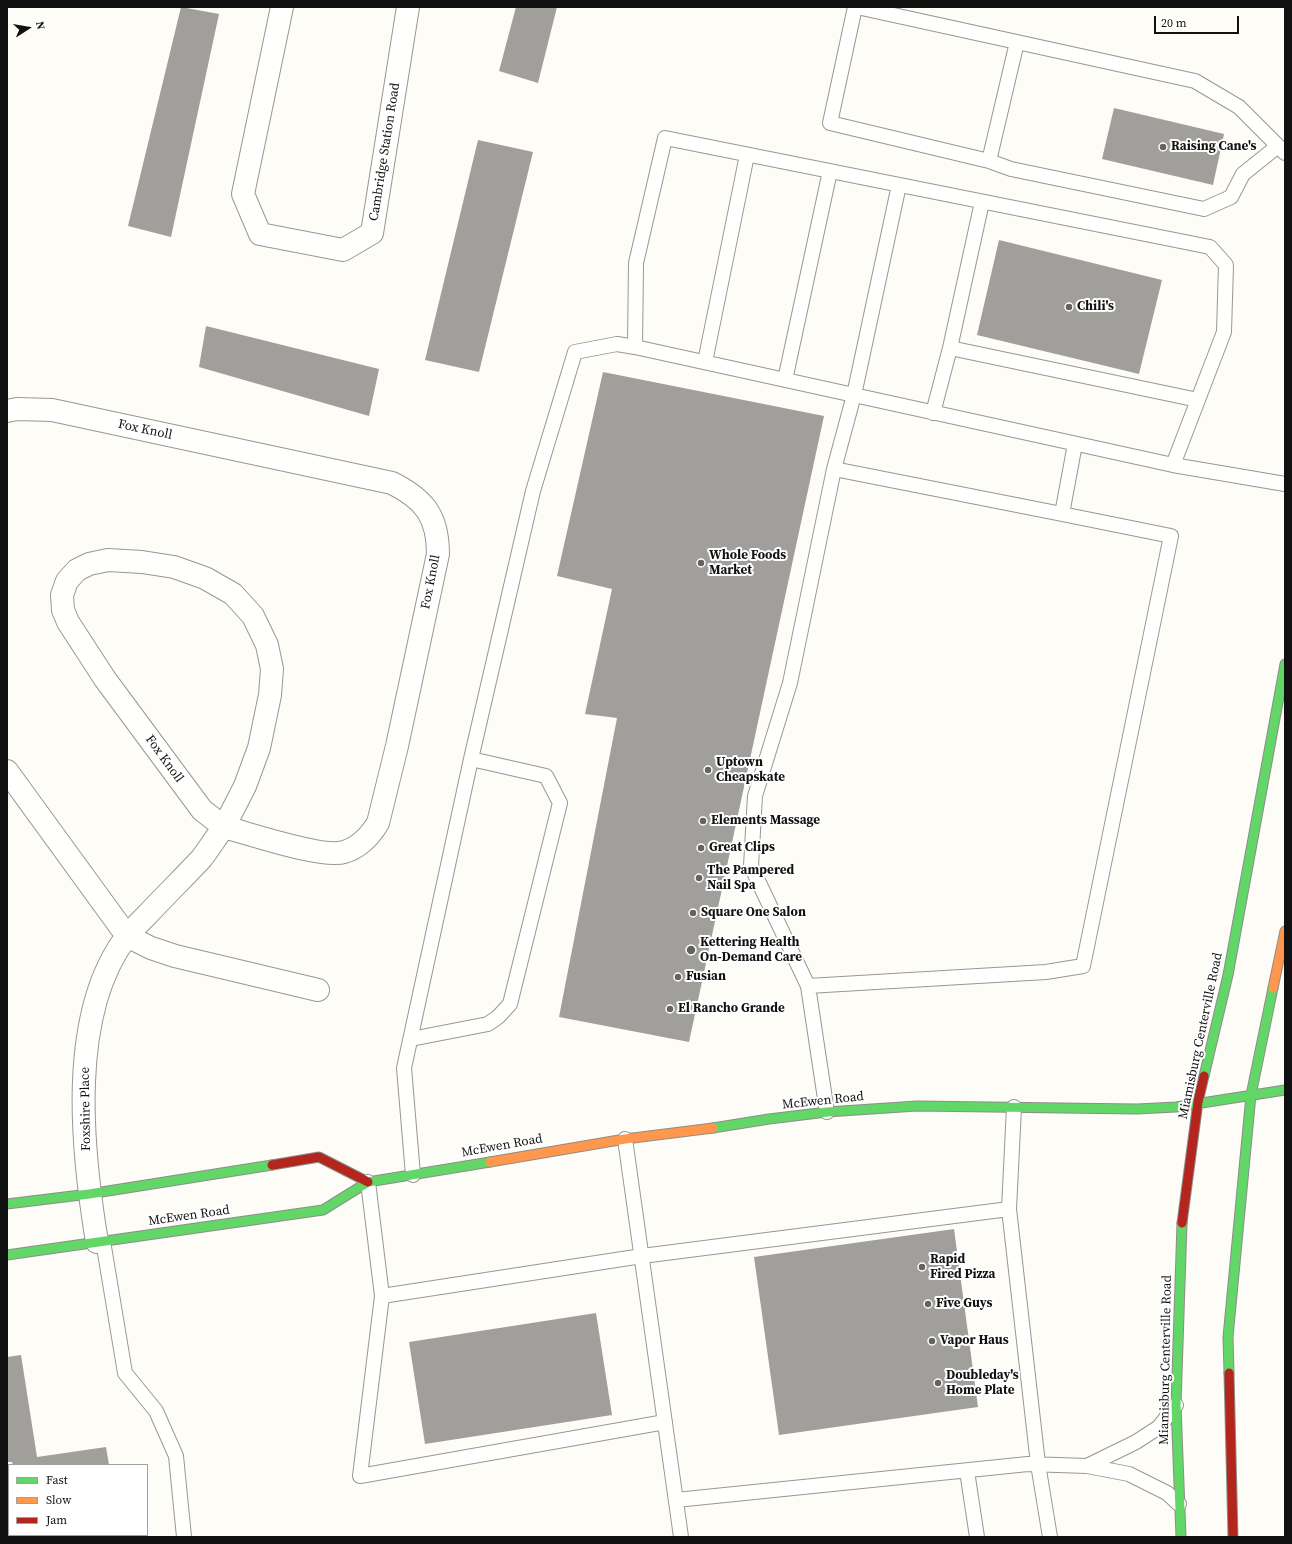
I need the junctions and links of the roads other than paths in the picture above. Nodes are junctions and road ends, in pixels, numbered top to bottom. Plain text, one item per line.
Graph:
1 (282, 7) edge
2 (408, 7) edge
3 (856, 7) edge
4 (1017, 42) junction
5 (1282, 149) edge
6 (747, 155) junction
7 (989, 161) junction
8 (830, 171) junction
9 (898, 185) junction
10 (982, 202) junction
11 (636, 347) junction
12 (950, 348) junction
13 (706, 362) junction
14 (785, 380) junction
15 (854, 395) junction
16 (1198, 400) junction
17 (7, 411) edge
18 (933, 413) junction
19 (1075, 444) junction
20 (1173, 465) junction
21 (834, 469) junction
22 (1285, 484) edge
23 (1062, 514) junction
24 (1285, 664) edge
25 (471, 759) junction
26 (7, 771) edge
27 (224, 826) junction
28 (1285, 931) edge
29 (127, 936) junction
30 (808, 986) junction
31 (318, 990) dead end
32 (411, 1039) junction
33 (1285, 1090) edge
34 (1252, 1095) junction
35 (1198, 1102) junction
36 (1014, 1107) junction
37 (827, 1112) junction
38 (625, 1139) junction
39 (413, 1175) junction
40 (368, 1182) junction
41 (89, 1194) junction
42 (7, 1204) edge
43 (1009, 1209) junction
44 (100, 1242) junction
45 (7, 1255) edge
46 (642, 1256) junction
47 (382, 1296) junction
48 (1176, 1406) junction
49 (665, 1422) junction
50 (1038, 1464) junction
51 (1086, 1466) junction
52 (967, 1471) junction
53 (676, 1500) junction
54 (1179, 1504) junction
55 (184, 1537) edge
56 (681, 1537) edge
57 (977, 1537) edge
58 (1050, 1537) edge
59 (1181, 1537) edge
60 (1233, 1537) edge

1 - 2 street, Cambridge Station Road
3 - 4 lane
3 - 7 lane
4 - 5 lane
4 - 7 lane
5 - 7 lane
6 - 8 lane
6 - 11 lane
6 - 13 lane
8 - 9 lane
8 - 14 lane
9 - 10 lane
9 - 15 lane
10 - 12 lane
10 - 16 lane
11 - 13 lane
11 - 25 lane
12 - 16 lane
12 - 18 lane
13 - 14 lane
14 - 15 lane
15 - 18 lane
15 - 21 lane
16 - 20 lane
17 - 27 street, Fox Knoll
18 - 19 lane
19 - 20 lane
19 - 23 lane
20 - 22 lane
21 - 23 lane
21 - 30 lane
23 - 30 lane
24 - 35 street, Miamisburg Centerville Road
25 - 32 lane
25 - 32 lane
26 - 29 street
27 - 27 street, Fox Knoll
27 - 29 street, Fox Knoll
28 - 34 street
29 - 31 street
29 - 41 street, Foxshire Place
30 - 37 lane
32 - 39 lane
33 - 34 street, McEwen Road
34 - 35 street, McEwen Road
34 - 60 street
35 - 36 street, McEwen Road
35 - 48 street, Miamisburg Centerville Road
36 - 37 street, McEwen Road
36 - 43 lane
37 - 38 street, McEwen Road
38 - 39 street, McEwen Road
38 - 46 lane
39 - 40 street, McEwen Road
40 - 41 street
40 - 44 street, McEwen Road
40 - 47 lane
41 - 42 street
41 - 44 street, Foxshire Place
43 - 46 lane
43 - 50 lane
44 - 45 street, McEwen Road
44 - 55 lane
46 - 47 lane
46 - 49 lane
47 - 49 lane
48 - 51 lane
48 - 54 street, Miamisburg Centerville Road
49 - 53 lane
50 - 51 lane
50 - 52 lane
50 - 58 lane
51 - 54 lane
52 - 53 lane
52 - 57 lane
53 - 56 lane
54 - 59 street, Miamisburg Centerville Road

